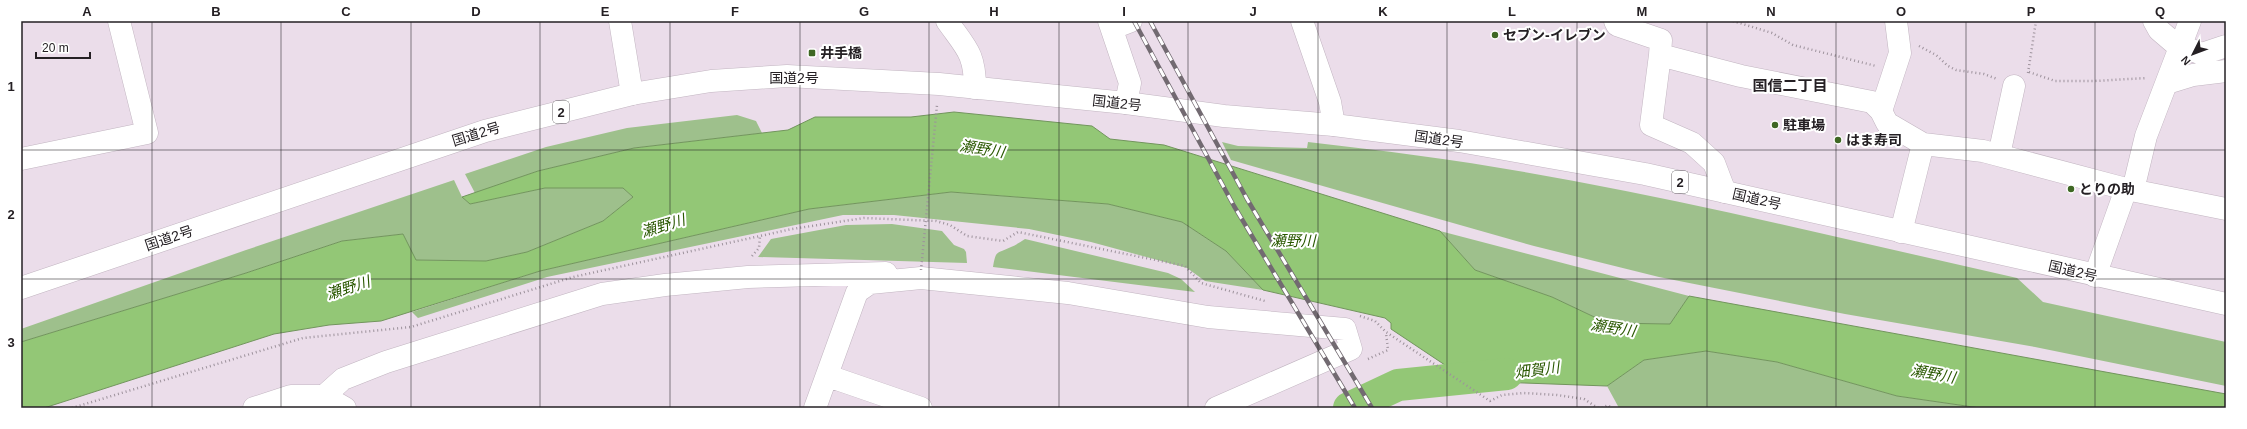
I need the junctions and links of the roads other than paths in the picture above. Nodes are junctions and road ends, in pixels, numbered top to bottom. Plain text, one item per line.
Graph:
1 (119, 21) edge
2 (620, 21) edge
3 (947, 21) edge
4 (1302, 21) edge
5 (1615, 21) edge
6 (2154, 21) edge
7 (2190, 21) edge
8 (1118, 23) edge
9 (1898, 30) edge
10 (2226, 46) edge
11 (2181, 47) junction
12 (1660, 55) junction
13 (2226, 71) edge
14 (2168, 79) junction
15 (2014, 86) road end
16 (975, 88) junction
17 (632, 94) junction
18 (1126, 103) junction
19 (1881, 111) junction
20 (1334, 125) junction
21 (1923, 144) junction
22 (1999, 155) junction
23 (21, 159) edge
24 (2129, 189) junction
25 (1725, 192) junction
26 (2226, 209) edge
27 (1901, 232) junction
28 (915, 275) junction
29 (2095, 276) junction
30 (21, 288) edge
31 (2226, 304) edge
32 (828, 376) junction
33 (324, 396) junction
34 (254, 408) edge
35 (346, 408) edge
36 (815, 408) edge
37 (921, 408) edge
38 (1216, 408) edge

1 - 23 main road
2 - 17 main road
3 - 16 main road
4 - 20 main road
5 - 12 main road
6 - 11 main road
7 - 11 main road
8 - 18 main road
9 - 19 main road
10 - 11 main road
11 - 14 main road
12 - 19 main road
12 - 25 main road
13 - 14 main road
14 - 24 main road
15 - 22 main road
16 - 17 main road, 国道2号 / 2
16 - 18 main road, 国道2号 / 2
17 - 30 main road, 国道2号 / 2
18 - 20 main road, 国道2号 / 2
19 - 21 main road
20 - 25 main road, 国道2号 / 2
21 - 22 main road
21 - 27 main road
22 - 24 main road
24 - 26 main road
24 - 29 main road
25 - 27 main road, 国道2号 / 2
27 - 29 main road, 国道2号 / 2
28 - 32 main road
28 - 33 main road
28 - 38 main road
29 - 31 main road, 国道2号 / 2
32 - 36 main road
32 - 37 main road
33 - 34 main road
33 - 35 main road

